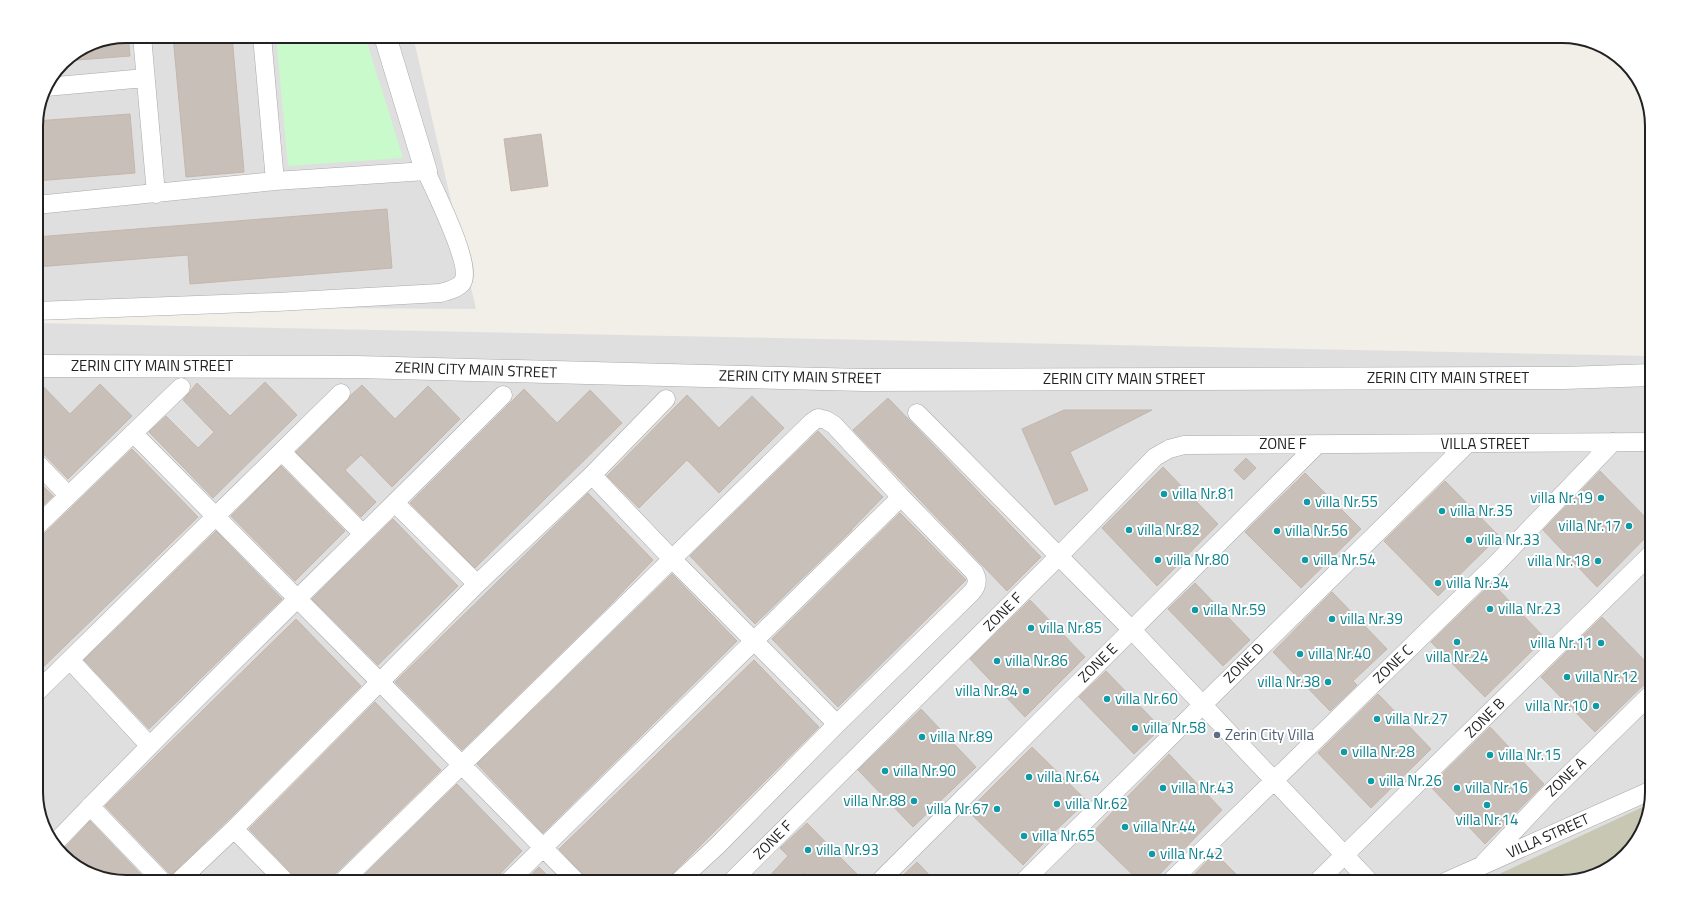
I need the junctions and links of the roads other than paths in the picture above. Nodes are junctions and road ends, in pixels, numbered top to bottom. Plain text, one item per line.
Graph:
1 (142, 43) edge
2 (263, 43) edge
3 (388, 43) edge
4 (145, 78) junction
5 (53, 86) edge
6 (426, 171) junction
7 (276, 182) junction
8 (156, 194) junction
9 (43, 203) edge
10 (43, 311) edge
11 (43, 366) edge
12 (1645, 375) edge
13 (1564, 378) junction
14 (180, 387) dead end
15 (1645, 389) edge
16 (341, 393) dead end
17 (503, 395) dead end
18 (666, 398) dead end
19 (917, 413) dead end
20 (132, 433) junction
21 (1613, 442) junction
22 (1645, 442) edge
23 (1318, 444) junction
24 (1467, 444) junction
25 (282, 452) junction
26 (43, 469) edge
27 (592, 475) junction
28 (68, 495) junction
29 (901, 497) junction
30 (395, 503) junction
31 (216, 517) junction
32 (43, 520) edge
33 (362, 534) junction
34 (1059, 556) junction
35 (672, 559) junction
36 (1645, 560) edge
37 (477, 584) junction
38 (298, 599) junction
39 (1131, 629) junction
40 (754, 642) junction
41 (70, 660) junction
42 (379, 681) junction
43 (43, 686) edge
44 (1645, 700) edge
45 (1201, 705) junction
46 (837, 724) junction
47 (149, 746) junction
48 (462, 764) junction
49 (1273, 780) junction
50 (1645, 793) edge
51 (90, 806) junction
52 (234, 829) junction
53 (58, 840) edge
54 (544, 847) junction
55 (1345, 856) junction
56 (1483, 864) junction
57 (156, 875) edge
58 (185, 875) edge
59 (279, 875) edge
60 (349, 875) edge
61 (515, 875) edge
62 (570, 875) edge
63 (686, 875) edge
64 (738, 875) edge
65 (886, 875) edge
66 (1030, 875) edge
67 (1177, 875) edge
68 (1325, 875) edge
69 (1363, 875) edge
70 (1459, 875) edge

1 - 4 street
2 - 7 street
3 - 6 street
4 - 5 street
4 - 8 street
6 - 7 street
6 - 10 street
7 - 8 street
8 - 9 street
11 - 13 street, ZERIN CITY MAIN STREET
12 - 13 street, ZERIN CITY MAIN STREET
13 - 15 street, ZERIN CITY MAIN STREET
14 - 20 street
16 - 25 street
17 - 30 street
18 - 27 street
19 - 34 street
20 - 28 street
20 - 31 street
21 - 22 street, VILLA STREET
21 - 24 street, VILLA STREET
21 - 49 street, ZONE C
23 - 24 street, VILLA STREET
23 - 34 street, ZONE F
23 - 39 street, ZONE E
24 - 45 street, ZONE D
25 - 31 street
25 - 33 street
26 - 28 street
27 - 35 street
27 - 37 street
28 - 32 street
29 - 35 street
29 - 40 street
29 - 46 street
30 - 33 street
30 - 37 street
31 - 38 street
31 - 41 street
33 - 38 street
34 - 39 street
34 - 64 street, ZONE F
35 - 40 street
35 - 48 street
36 - 55 street, ZONE B
37 - 42 street
38 - 42 street
38 - 47 street
39 - 45 street
39 - 65 street, ZONE E
40 - 46 street
40 - 54 street
41 - 43 street
41 - 47 street
42 - 48 street
42 - 52 street
44 - 56 street, ZONE A
45 - 49 street
45 - 66 street, ZONE D
46 - 63 street
47 - 51 street
48 - 54 street
48 - 60 street
49 - 55 street
49 - 67 street, ZONE C
50 - 56 street, VILLA STREET
51 - 53 street
51 - 57 street
52 - 58 street
52 - 59 street
54 - 61 street
54 - 62 street
55 - 68 street, ZONE B
55 - 69 street
56 - 70 street, VILLA STREET

